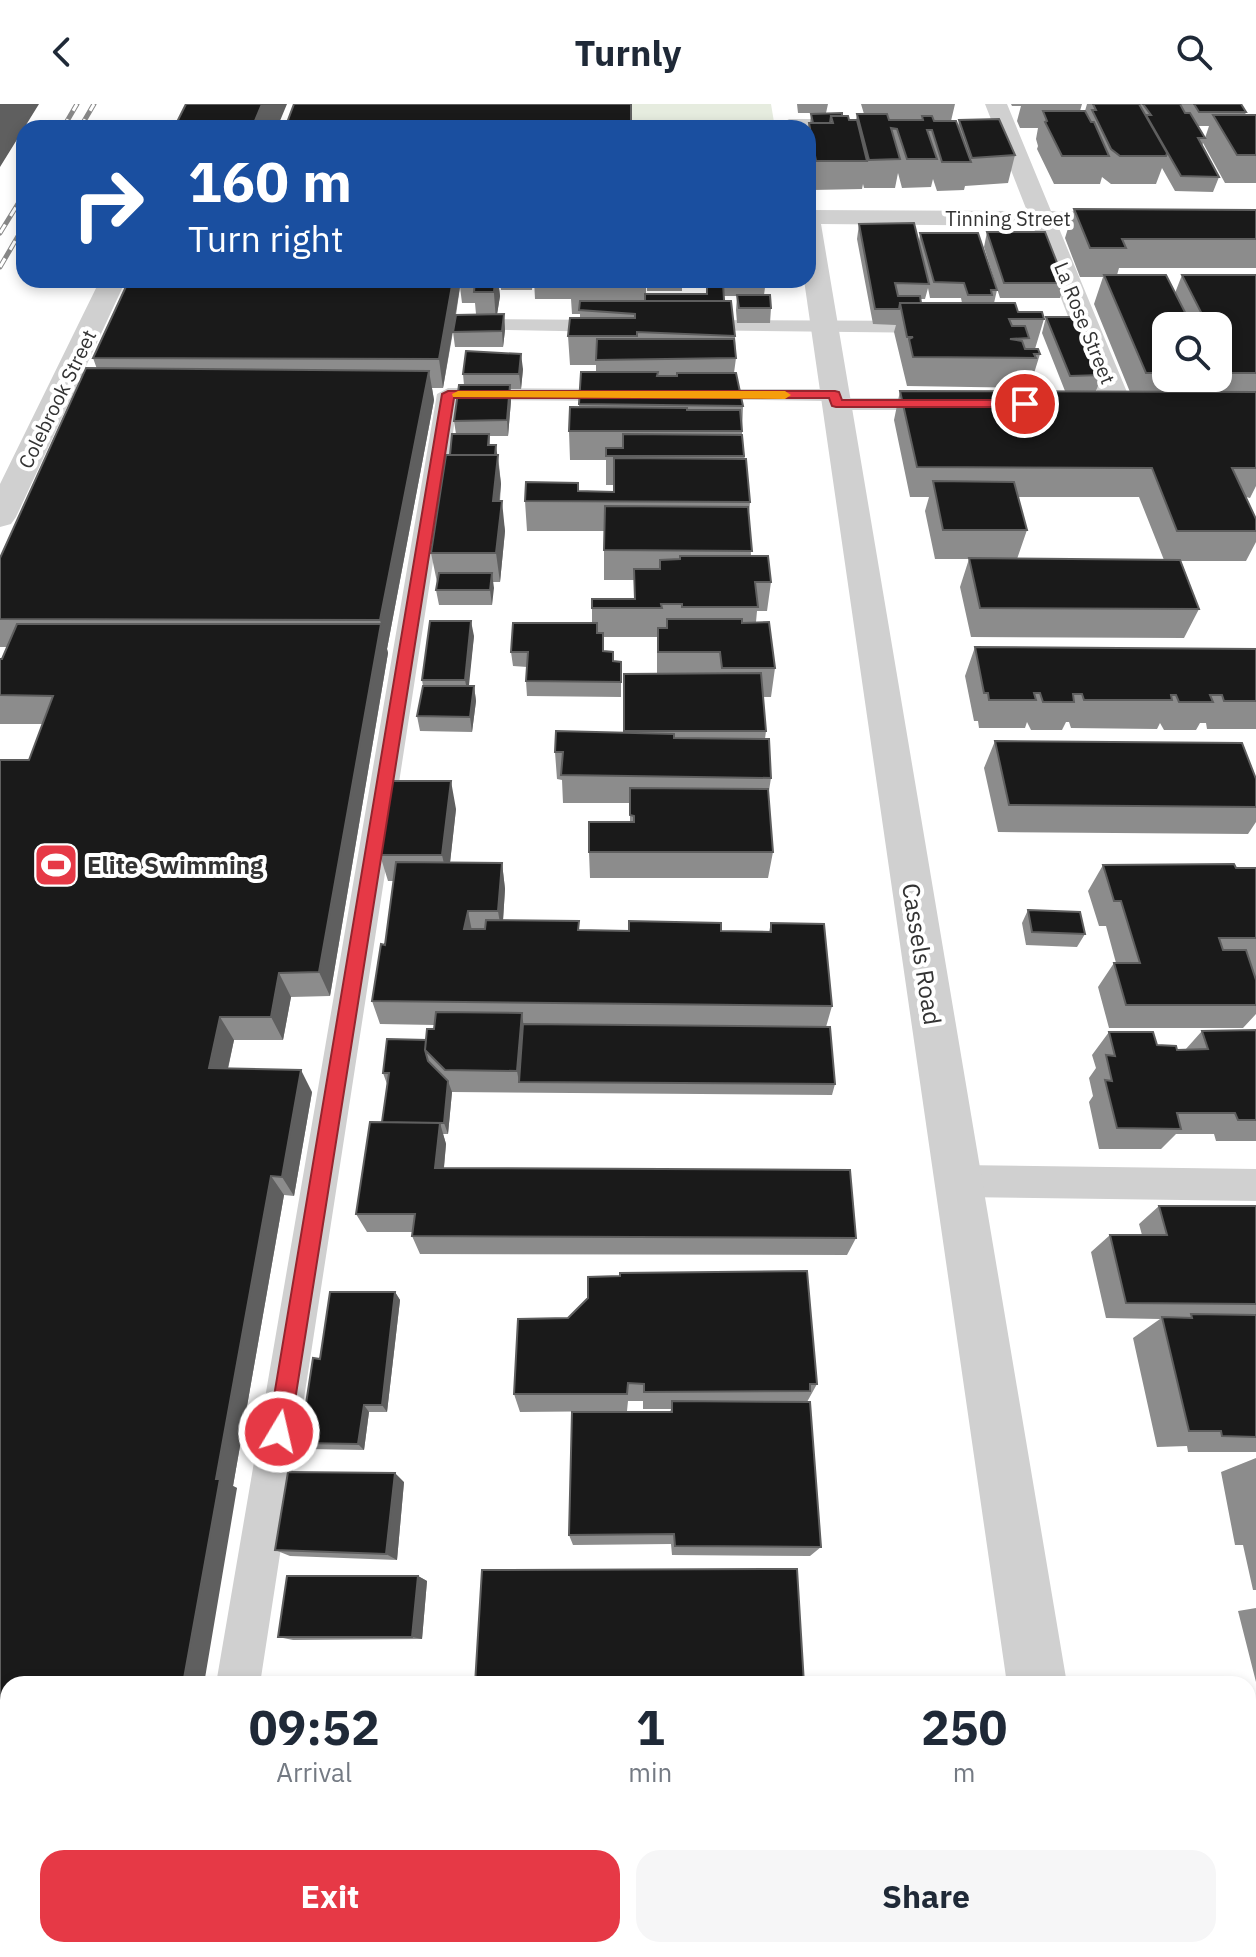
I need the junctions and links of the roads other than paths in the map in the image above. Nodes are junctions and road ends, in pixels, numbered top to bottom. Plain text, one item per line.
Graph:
1 (996, 118) edge
2 (866, 124) edge
3 (816, 125) edge
4 (816, 217) edge
5 (1043, 218) junction
6 (1150, 219) edge
7 (816, 276) edge
8 (110, 288) edge
9 (463, 325) edge
10 (635, 326) edge
11 (667, 326) edge
12 (824, 327) junction
13 (961, 327) edge
14 (644, 395) edge
15 (675, 395) edge
16 (836, 399) junction
17 (960, 404) edge
18 (1115, 408) edge
19 (0, 517) edge
20 (958, 1181) junction
21 (1256, 1185) edge
22 (239, 1676) edge
23 (1036, 1676) edge

1 - 5 street, La Rose Street
2 - 3 lane
4 - 5 street, Tinning Street
5 - 6 street, Tinning Street
5 - 18 street, La Rose Street
7 - 12 street, Cassels Road
8 - 19 street, Colebrook Street
9 - 10 lane
11 - 12 lane
12 - 13 lane
12 - 16 street, Cassels Road
14 - 22 lane
15 - 16 lane
16 - 17 lane
16 - 20 street, Cassels Road
20 - 21 lane
20 - 23 street, Cassels Road

